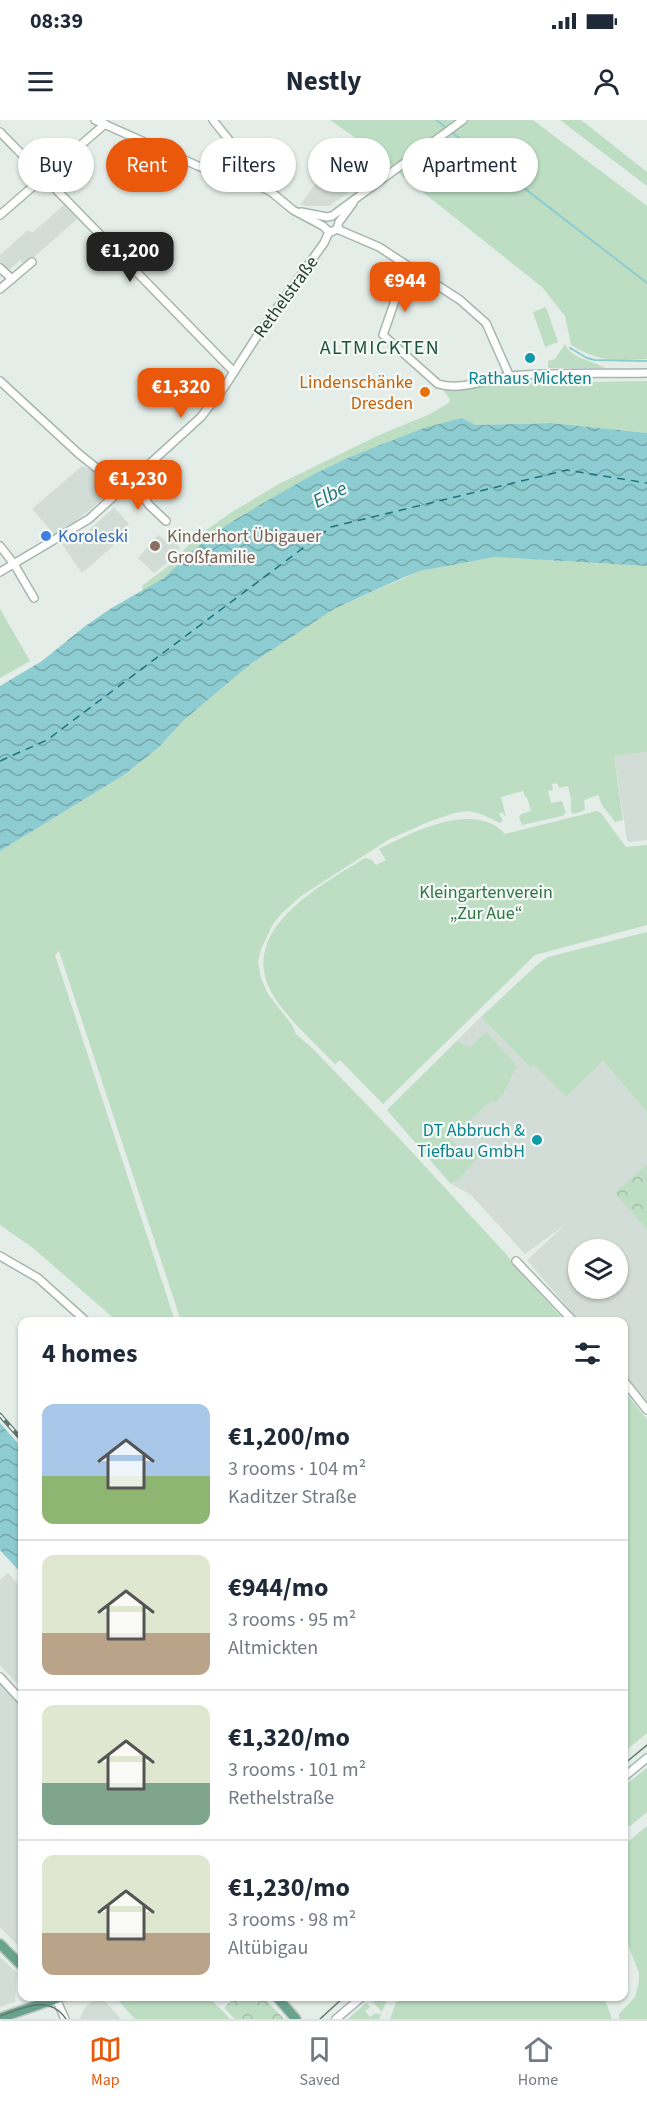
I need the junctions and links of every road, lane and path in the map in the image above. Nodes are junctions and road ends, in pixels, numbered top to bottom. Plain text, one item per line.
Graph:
1 (95, 120) edge
2 (213, 120) edge
3 (463, 120) edge
4 (105, 124) junction
5 (0, 132) edge
6 (89, 138) edge
7 (228, 138) edge
8 (18, 150) edge
9 (200, 167) edge
10 (26, 192) edge
11 (60, 192) edge
12 (271, 192) edge
13 (358, 197) junction
14 (293, 210) junction
15 (0, 215) edge
16 (329, 216) junction
17 (338, 225) junction
18 (326, 229) junction
19 (32, 262) dead end
20 (407, 266) junction
21 (0, 268) edge
22 (12, 279) junction
23 (0, 289) edge
24 (234, 372) junction
25 (647, 373) edge
26 (510, 376) junction
27 (0, 381) edge
28 (133, 480) junction
29 (123, 489) junction
30 (166, 521) dead end
31 (0, 546) edge
32 (14, 564) junction
33 (0, 572) edge
34 (34, 598) dead end
35 (0, 1256) edge
36 (516, 1261) dead end
37 (81, 1317) edge
38 (569, 1317) edge
39 (628, 1386) edge
40 (647, 1410) edge
41 (0, 1677) edge
42 (18, 1697) edge
43 (647, 1758) edge
44 (628, 1774) edge
45 (0, 1944) edge
46 (18, 1962) edge
47 (47, 2001) edge
48 (59, 2001) edge
49 (280, 2001) edge
50 (357, 2001) edge
51 (0, 2018) edge
52 (65, 2019) edge
53 (296, 2019) edge
54 (336, 2019) edge

1 - 4 street
2 - 7 street
3 - 13 street
4 - 6 street
4 - 9 street
5 - 8 street
10 - 15 street
11 - 24 street
12 - 14 street
13 - 16 street
13 - 17 street
14 - 16 street
14 - 18 street
16 - 17 street
16 - 18 street, Rethelstraße
17 - 18 street
17 - 20 street
18 - 24 street, Rethelstraße
19 - 22 street
20 - 26 street
20 - 26 street
21 - 22 street
22 - 23 street
24 - 28 street, Rethelstraße
25 - 26 street
27 - 29 street
28 - 29 street, Rethelstraße
28 - 30 street
29 - 32 street, Rethelstraße
31 - 32 street
32 - 33 street, Rethelstraße
32 - 34 street
35 - 37 street
36 - 38 street
39 - 40 street
41 - 42 street
43 - 44 street
45 - 46 main road
47 - 51 main road
48 - 52 street
49 - 53 main road
50 - 54 street

